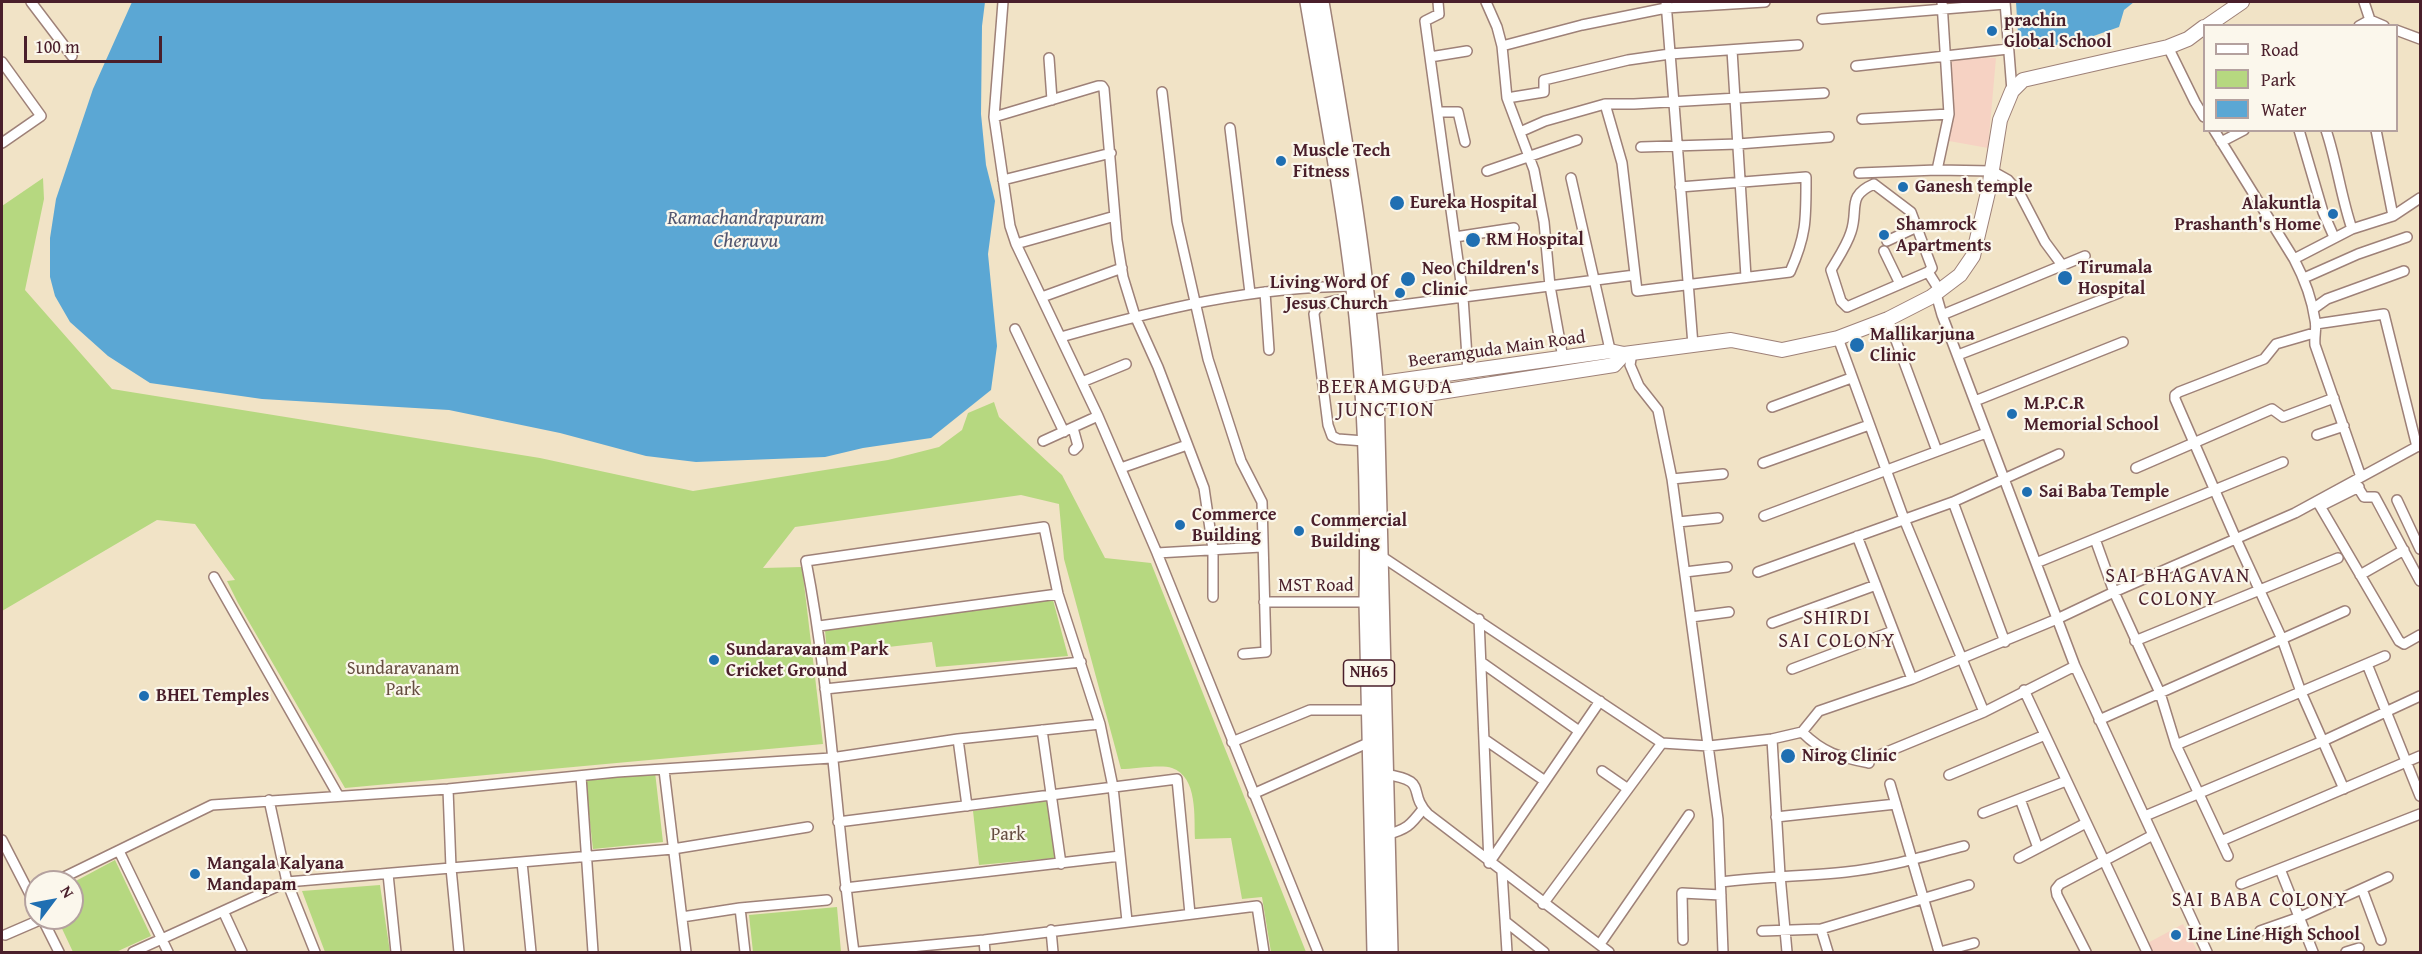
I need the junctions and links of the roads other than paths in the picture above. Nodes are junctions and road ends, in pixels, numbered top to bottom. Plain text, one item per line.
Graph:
1 (31, 2) edge
2 (1003, 2) edge
3 (1308, 2) edge
4 (1321, 2) edge
5 (1438, 2) edge
6 (1489, 2) edge
7 (1765, 2) edge
8 (2242, 2) edge
9 (2364, 2) edge
10 (1719, 3) edge
11 (2005, 3) edge
12 (1666, 5) edge
13 (1942, 5) edge
14 (1822, 19) dead end
15 (2370, 20) junction
16 (2209, 24) edge
17 (2363, 24) edge
18 (2379, 24) edge
19 (2203, 28) edge
20 (2398, 30) edge
21 (2421, 39) edge
22 (1798, 45) dead end
23 (1502, 46) junction
24 (2168, 47) junction
25 (2008, 49) junction
26 (1732, 50) junction
27 (1467, 51) dead end
28 (1670, 54) junction
29 (72, 56) dead end
30 (1430, 57) junction
31 (1946, 57) junction
32 (1049, 58) dead end
33 (2, 64) edge
34 (1856, 66) dead end
35 (2012, 91) junction
36 (1162, 92) dead end
37 (1824, 93) dead end
38 (1507, 98) junction
39 (1735, 98) junction
40 (2203, 99) edge
41 (1052, 100) junction
42 (1673, 101) junction
43 (2195, 102) junction
44 (1605, 104) junction
45 (1438, 112) junction
46 (1949, 114) junction
47 (2203, 114) edge
48 (994, 117) junction
49 (1862, 118) dead end
50 (1230, 128) dead end
51 (1520, 132) junction
52 (2215, 132) edge
53 (2240, 132) edge
54 (2300, 132) edge
55 (2327, 132) edge
56 (2376, 132) edge
57 (1337, 136) junction
58 (1829, 137) dead end
59 (1577, 140) dead end
60 (1465, 142) dead end
61 (2221, 142) junction
62 (2, 143) edge
63 (1677, 144) junction
64 (1738, 144) junction
65 (1641, 147) dead end
66 (1111, 153) junction
67 (1529, 155) junction
68 (1937, 170) junction
69 (1487, 171) dead end
70 (1992, 171) junction
71 (1859, 173) dead end
72 (1570, 178) dead end
73 (1003, 180) junction
74 (1740, 182) junction
75 (1680, 187) junction
76 (2420, 201) edge
77 (1115, 216) junction
78 (2393, 216) junction
79 (1917, 227) junction
80 (1514, 228) dead end
81 (2352, 229) junction
82 (1455, 237) junction
83 (2334, 237) junction
84 (2407, 237) dead end
85 (1887, 241) dead end
86 (1017, 244) junction
87 (1884, 251) dead end
88 (2085, 255) dead end
89 (2294, 260) junction
90 (2062, 265) junction
91 (1122, 268) junction
92 (2404, 271) dead end
93 (1928, 272) junction
94 (1635, 275) junction
95 (1746, 277) junction
96 (2304, 278) junction
97 (1593, 280) junction
98 (1688, 284) junction
99 (1900, 284) junction
100 (1550, 286) junction
101 (1265, 292) junction
102 (1354, 292) junction
103 (1938, 292) junction
104 (2119, 292) dead end
105 (1250, 293) junction
106 (1042, 297) junction
107 (1463, 297) junction
108 (1195, 302) junction
109 (1370, 309) junction
110 (2313, 309) junction
111 (1942, 315) junction
112 (1135, 316) junction
113 (1888, 319) junction
114 (2315, 328) junction
115 (1015, 329) dead end
116 (1061, 337) junction
117 (1838, 338) junction
118 (2123, 342) dead end
119 (1694, 345) junction
120 (1269, 350) dead end
121 (1958, 355) junction
122 (1620, 356) junction
123 (1563, 358) junction
124 (1126, 364) dead end
125 (1468, 372) junction
126 (1851, 378) junction
127 (1082, 381) junction
128 (1375, 384) junction
129 (2334, 398) junction
130 (1975, 401) junction
131 (1376, 402) junction
132 (1772, 407) dead end
133 (1098, 416) junction
134 (1869, 425) junction
135 (2344, 426) junction
136 (1068, 430) junction
137 (1986, 433) junction
138 (2317, 435) dead end
139 (1043, 441) dead end
140 (1364, 441) junction
141 (2194, 442) junction
142 (1187, 445) junction
143 (2419, 446) edge
144 (1074, 450) dead end
145 (1937, 451) junction
146 (2059, 454) dead end
147 (2283, 462) dead end
148 (1762, 463) dead end
149 (1120, 468) junction
150 (2136, 468) dead end
151 (1886, 471) junction
152 (1723, 474) dead end
153 (1672, 479) junction
154 (2005, 480) junction
155 (2358, 482) junction
156 (2214, 490) junction
157 (2397, 500) dead end
158 (1953, 502) junction
159 (2318, 504) junction
160 (1764, 516) dead end
161 (1718, 518) dead end
162 (1904, 519) junction
163 (1678, 522) junction
164 (1857, 536) junction
165 (2096, 539) junction
166 (2236, 539) junction
167 (1261, 547) junction
168 (1213, 549) junction
169 (2421, 549) edge
170 (2404, 550) junction
171 (1157, 553) junction
172 (1381, 556) junction
173 (2338, 558) dead end
174 (2036, 563) junction
175 (1727, 567) dead end
176 (1684, 572) junction
177 (1758, 572) dead end
178 (2360, 575) junction
179 (214, 577) dead end
180 (2421, 582) edge
181 (1876, 585) junction
182 (2114, 591) junction
183 (2259, 591) junction
184 (1058, 594) junction
185 (1214, 597) dead end
186 (1264, 602) junction
187 (1367, 602) junction
188 (2345, 611) dead end
189 (1729, 612) dead end
190 (1690, 617) junction
191 (1479, 619) junction
192 (2057, 619) junction
193 (1772, 623) dead end
194 (819, 626) junction
195 (1893, 631) junction
196 (2421, 635) edge
197 (2282, 639) junction
198 (2135, 641) junction
199 (2005, 642) junction
200 (1243, 654) dead end
201 (2385, 656) dead end
202 (1961, 660) junction
203 (1081, 662) junction
204 (1481, 662) junction
205 (1376, 663) junction
206 (2367, 664) junction
207 (2075, 666) junction
208 (1792, 669) dead end
209 (1912, 680) junction
210 (1376, 686) junction
211 (825, 690) junction
212 (2024, 690) junction
213 (2301, 692) junction
214 (2160, 693) junction
215 (2421, 696) edge
216 (1600, 701) junction
217 (1370, 710) junction
218 (2385, 711) junction
219 (1984, 712) junction
220 (2099, 720) junction
221 (1100, 724) junction
222 (1042, 730) junction
223 (1579, 731) junction
224 (1802, 732) junction
225 (2045, 735) junction
226 (1484, 739) junction
227 (1772, 739) junction
228 (958, 740) junction
229 (2322, 741) junction
230 (1232, 742) junction
231 (1370, 742) junction
232 (1662, 743) junction
233 (2176, 745) junction
234 (1709, 747) junction
235 (1882, 754) dead end
236 (2421, 756) edge
237 (831, 758) junction
238 (2406, 762) junction
239 (1869, 763) dead end
240 (664, 770) junction
241 (1602, 771) dead end
242 (1384, 774) junction
243 (1949, 775) dead end
244 (581, 776) junction
245 (1545, 781) junction
246 (2066, 781) junction
247 (1890, 784) dead end
248 (1113, 787) junction
249 (448, 789) junction
250 (1628, 789) junction
251 (2344, 789) junction
252 (2198, 792) junction
253 (1253, 794) junction
254 (338, 795) junction
255 (1052, 795) junction
256 (2421, 796) edge
257 (2020, 799) junction
258 (268, 800) junction
259 (1896, 804) junction
260 (967, 806) junction
261 (1423, 809) junction
262 (1983, 813) dead end
263 (2421, 814) edge
264 (1689, 815) dead end
265 (2145, 816) junction
266 (1776, 817) junction
267 (838, 822) junction
268 (2086, 823) junction
269 (808, 827) dead end
270 (1386, 835) junction
271 (2154, 835) junction
272 (2, 840) edge
273 (2222, 841) junction
274 (1964, 846) dead end
275 (2038, 848) junction
276 (673, 849) junction
277 (119, 851) junction
278 (587, 856) junction
279 (1120, 856) junction
280 (2228, 856) dead end
281 (2019, 858) dead end
282 (1912, 860) junction
283 (522, 862) junction
284 (2103, 862) junction
285 (1489, 863) junction
286 (1062, 864) junction
287 (451, 868) junction
288 (2280, 869) junction
289 (79, 870) edge
290 (1502, 872) junction
291 (388, 874) junction
292 (1780, 875) junction
293 (24, 877) edge
294 (2388, 878) dead end
295 (287, 882) junction
296 (1721, 882) junction
297 (2241, 884) dead end
298 (1969, 885) dead end
299 (845, 888) junction
300 (2362, 889) junction
301 (1722, 895) junction
302 (1923, 898) junction
303 (827, 900) dead end
304 (1543, 904) junction
305 (740, 908) junction
306 (224, 913) junction
307 (1190, 914) junction
308 (682, 917) junction
309 (2300, 917) junction
310 (1127, 921) junction
311 (1506, 922) junction
312 (24, 926) edge
313 (1821, 929) junction
314 (48, 930) edge
315 (1051, 930) junction
316 (1785, 930) junction
317 (1762, 931) dead end
318 (2260, 931) dead end
319 (5, 935) dead end
320 (162, 939) junction
321 (1683, 939) dead end
322 (984, 940) junction
323 (2381, 940) dead end
324 (1974, 943) dead end
325 (1600, 944) junction
326 (2359, 948) dead end
327 (59, 952) edge
328 (133, 952) edge
329 (168, 952) edge
330 (242, 952) edge
331 (315, 952) edge
332 (396, 952) edge
333 (459, 952) edge
334 (531, 952) edge
335 (593, 952) edge
336 (686, 952) edge
337 (745, 952) edge
338 (856, 952) edge
339 (985, 952) edge
340 (1053, 952) edge
341 (1264, 952) edge
342 (1318, 952) edge
343 (1375, 952) edge
344 (1390, 952) edge
345 (1507, 952) edge
346 (1544, 952) edge
347 (1610, 952) edge
348 (1723, 952) edge
349 (1787, 952) edge
350 (1828, 952) edge
351 (1939, 952) edge
352 (2086, 952) edge
353 (2147, 952) edge
354 (2207, 952) edge
355 (2313, 952) edge
356 (2346, 952) edge

1 - 29 street
2 - 48 street
3 - 57 highway, NH65
4 - 57 highway, NH65
5 - 30 street
6 - 23 street
7 - 10 street
8 - 16 main road
9 - 15 street
10 - 12 street
11 - 13 street
11 - 25 street
12 - 23 street
12 - 28 street
13 - 14 street
13 - 31 street
15 - 17 street
15 - 18 street
19 - 24 main road
20 - 21 street
22 - 26 street
23 - 38 street
24 - 35 main road
24 - 43 street
25 - 31 street
25 - 35 street
26 - 28 street
26 - 39 street
27 - 30 street
28 - 38 street
28 - 42 street
30 - 45 street
31 - 34 street
31 - 46 street
32 - 41 street
33 - 62 street
35 - 70 main road, Beeramguda Main Road
36 - 108 street
37 - 39 street
38 - 51 street
39 - 42 street
39 - 64 street
40 - 43 street
41 - 48 street
41 - 66 street
42 - 44 street
42 - 63 street
43 - 47 street
44 - 51 street
44 - 94 street
45 - 60 street
45 - 82 street
46 - 49 street
46 - 68 street
48 - 73 street
50 - 105 street
51 - 67 street
52 - 61 street
53 - 61 street
54 - 83 street
55 - 81 street
56 - 78 street
57 - 102 highway, NH65
57 - 109 highway, NH65
58 - 64 street
59 - 67 street
61 - 89 street
63 - 64 street
63 - 65 street
63 - 75 street
64 - 74 street
66 - 73 street
66 - 77 street
67 - 69 street
67 - 100 street
68 - 70 street
68 - 71 street
70 - 90 street
70 - 103 main road, Beeramguda Main Road
72 - 97 street
73 - 86 street
74 - 75 street
74 - 95 street
74 - 95 street
75 - 98 street
76 - 78 street
77 - 86 street
77 - 91 street
78 - 81 street
79 - 85 street
79 - 93 street
79 - 99 street
80 - 82 street
81 - 83 street
82 - 107 street
83 - 89 street
84 - 96 street
86 - 106 street
87 - 99 street
88 - 90 street
89 - 96 street
90 - 111 street
91 - 106 street
91 - 112 street
92 - 110 street
93 - 99 street
93 - 103 street
94 - 97 street
94 - 98 street
95 - 98 street
96 - 110 street
97 - 100 street
97 - 122 street
98 - 119 street
100 - 107 street
100 - 123 street
101 - 102 street
101 - 105 street
101 - 120 street
102 - 140 highway, NH65
102 - 140 street
103 - 111 street
103 - 113 main road, Beeramguda Main Road
104 - 121 street
105 - 108 street
106 - 116 street
107 - 109 street
107 - 125 street
108 - 112 street
108 - 167 street
109 - 128 highway, NH65
110 - 114 street
111 - 121 street
112 - 116 street
112 - 142 street
113 - 117 main road, Beeramguda Main Road
113 - 145 street
114 - 129 street
114 - 141 street
114 - 143 street
115 - 136 street
116 - 127 street
117 - 119 main road, Beeramguda Main Road
117 - 126 street
118 - 130 street
119 - 122 main road, Beeramguda Main Road
121 - 130 street
122 - 123 main road, Beeramguda Main Road
122 - 131 main road, Beeramguda Main Road
122 - 153 street
123 - 125 main road, Beeramguda Main Road
124 - 127 street
125 - 128 main road, Beeramguda Main Road
126 - 132 street
126 - 134 street
127 - 133 street
128 - 131 highway, NH65
129 - 135 street
129 - 141 street
130 - 137 street
131 - 172 highway, NH65
133 - 136 street
133 - 149 street
134 - 148 street
134 - 151 street
135 - 138 street
135 - 155 street
136 - 139 street
136 - 144 street
137 - 145 street
137 - 154 street
140 - 187 highway, NH65
141 - 150 street
141 - 156 street
142 - 149 street
142 - 168 street
143 - 155 street
145 - 151 street
146 - 154 street
147 - 156 street
149 - 171 street
151 - 160 street
151 - 162 street
152 - 153 street
153 - 163 street
154 - 158 street
154 - 174 street
155 - 159 street
155 - 170 street
156 - 165 street
156 - 166 street
157 - 169 street
158 - 162 street
158 - 199 street
159 - 166 street
159 - 178 street
161 - 163 street
162 - 164 street
162 - 202 street
163 - 176 street
164 - 177 street
164 - 181 street
165 - 174 street
165 - 182 street
166 - 182 street
166 - 183 street
167 - 168 street
167 - 186 street
168 - 171 street
168 - 185 street
170 - 178 street
170 - 180 street
171 - 230 street
172 - 191 street
172 - 205 highway, NH65
173 - 183 street
174 - 192 street
175 - 176 street
176 - 190 street
178 - 196 street
179 - 254 street
181 - 193 street
181 - 195 street
182 - 192 street
182 - 198 street
183 - 197 street
183 - 198 street
184 - 194 street
184 - 194 street
184 - 203 street
186 - 187 street, MST Road
186 - 200 street
187 - 205 highway, NH65
188 - 197 street
189 - 190 street
190 - 234 street
191 - 204 street
191 - 216 street
192 - 199 street
192 - 207 street
194 - 211 street
195 - 208 street
195 - 209 street
197 - 213 street
197 - 214 street
198 - 214 street
199 - 202 street
201 - 206 street
202 - 209 street
202 - 219 street
203 - 211 street
203 - 221 street
204 - 223 street
204 - 226 street
205 - 210 highway, NH65
206 - 213 street
206 - 218 street
207 - 212 street
207 - 220 street
209 - 224 street
210 - 217 highway, NH65
210 - 242 highway, NH65
211 - 237 street
212 - 219 street
212 - 225 street
213 - 229 street
213 - 233 street
214 - 220 street
214 - 233 street
215 - 218 street
216 - 223 street
216 - 232 street
217 - 230 street
217 - 231 highway, NH65
218 - 229 street
218 - 238 street
219 - 235 street
220 - 265 street
221 - 222 street
221 - 248 street
222 - 228 street
222 - 255 street
223 - 245 street
224 - 227 street
224 - 239 street
225 - 243 street
225 - 246 street
226 - 245 street
226 - 285 street
227 - 234 street
227 - 266 street
228 - 237 street
228 - 260 street
229 - 251 street
229 - 252 street
230 - 253 street
231 - 253 street
231 - 343 highway, NH65
232 - 234 street
232 - 250 street
233 - 252 street
234 - 296 street
236 - 238 street
237 - 240 street
237 - 267 street
238 - 251 street
238 - 256 street
240 - 244 street
240 - 276 street
241 - 250 street
242 - 261 street
242 - 270 highway, NH65
244 - 249 street
244 - 278 street
245 - 285 street
246 - 257 street
246 - 268 street
247 - 259 street
248 - 255 street
248 - 279 street
248 - 307 street
249 - 254 street
249 - 287 street
250 - 304 street
251 - 273 street
252 - 265 street
252 - 273 street
253 - 342 street
254 - 258 street
255 - 260 street
255 - 286 street
257 - 262 street
257 - 275 street
258 - 277 street
258 - 295 street
259 - 266 street
259 - 282 street
260 - 267 street
261 - 270 street
261 - 285 street
263 - 288 street
264 - 325 street
265 - 271 street
266 - 292 street
267 - 299 street
268 - 275 street
268 - 284 street
269 - 276 street
270 - 344 highway, NH65
271 - 284 street
271 - 354 street
272 - 293 street
273 - 280 street
274 - 282 street
275 - 281 street
276 - 278 street
276 - 308 street
277 - 289 street
277 - 320 street
278 - 283 street
278 - 335 street
279 - 286 street
279 - 310 street
282 - 292 street
282 - 302 street
283 - 287 street
283 - 334 street
284 - 352 street
284 - 353 street
285 - 290 street
286 - 299 street
287 - 291 street
287 - 333 street
288 - 297 street
288 - 309 street
290 - 304 street
290 - 311 street
291 - 295 street
291 - 332 street
292 - 296 street
292 - 316 street
294 - 300 street
295 - 306 street
295 - 331 street
296 - 301 street
298 - 302 street
299 - 338 street
300 - 309 street
300 - 323 street
301 - 321 street
301 - 348 street
302 - 313 street
302 - 351 street
303 - 305 street
304 - 325 street
305 - 308 street
305 - 337 street
306 - 320 street
306 - 330 street
307 - 310 street
307 - 341 street
308 - 336 street
309 - 318 street
309 - 355 street
310 - 315 street
311 - 345 street
311 - 346 street
312 - 319 street
313 - 316 street
313 - 350 street
314 - 327 street
315 - 322 street
315 - 340 street
316 - 317 street
316 - 349 street
320 - 328 street
320 - 329 street
322 - 338 street
322 - 339 street
324 - 351 street
325 - 347 street
326 - 356 street

